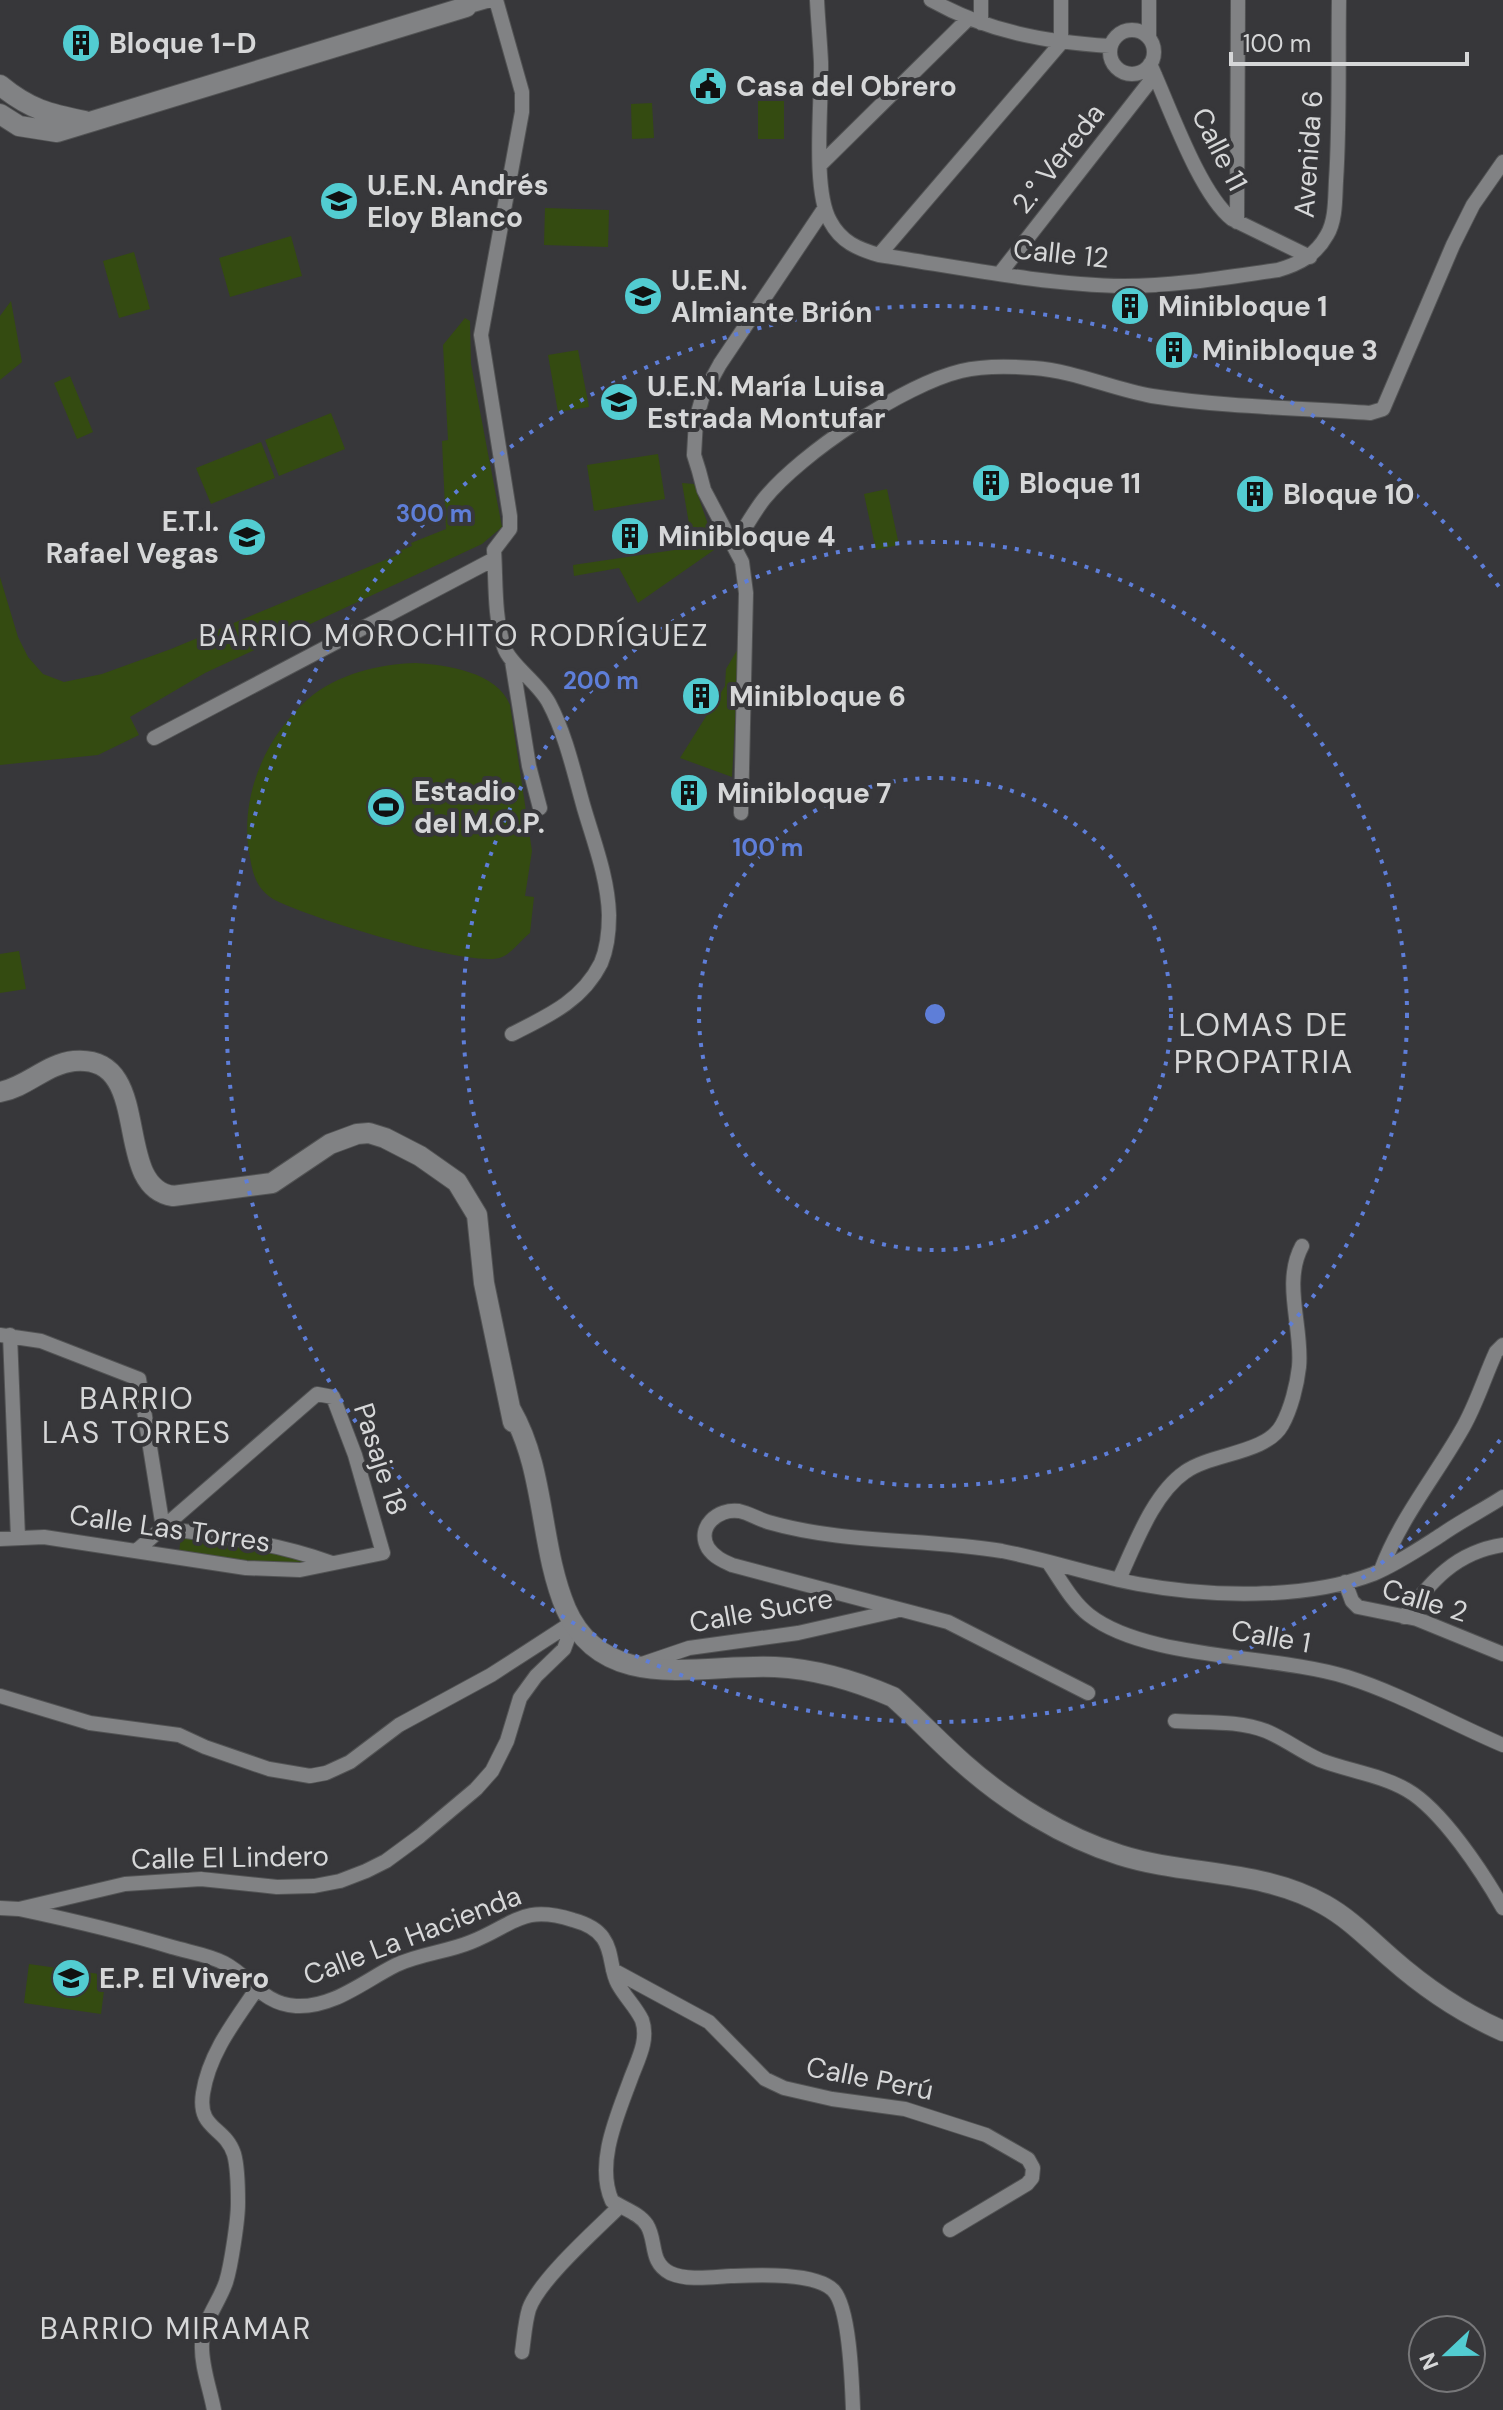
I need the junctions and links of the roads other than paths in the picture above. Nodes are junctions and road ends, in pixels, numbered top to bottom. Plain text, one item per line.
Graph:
1 (490, 0) edge
2 (496, 0) edge
3 (817, 0) edge
4 (931, 0) edge
5 (981, 0) edge
6 (1061, 0) edge
7 (1149, 0) edge
8 (1238, 0) edge
9 (1339, 0) edge
10 (466, 4) edge
11 (975, 21) junction
12 (1149, 38) junction
13 (1061, 43) junction
14 (1110, 46) junction
15 (1152, 69) junction
16 (0, 85) edge
17 (0, 114) edge
18 (85, 121) junction
19 (1503, 162) edge
20 (821, 164) junction
21 (824, 209) junction
22 (1237, 222) junction
23 (879, 255) junction
24 (1310, 257) junction
25 (1001, 272) junction
26 (734, 545) junction
27 (494, 554) junction
28 (512, 661) junction
29 (154, 738) dead end
30 (540, 808) dead end
31 (741, 813) dead end
32 (512, 1034) dead end
33 (0, 1092) edge
34 (1302, 1246) dead end
35 (5, 1335) edge
36 (1503, 1345) edge
37 (1503, 1497) edge
38 (163, 1528) junction
39 (18, 1538) junction
40 (0, 1539) edge
41 (1503, 1545) edge
42 (136, 1551) junction
43 (383, 1553) joint
44 (1048, 1562) junction
45 (332, 1564) junction
46 (1381, 1570) junction
47 (1119, 1579) junction
48 (1345, 1582) junction
49 (900, 1610) junction
50 (1404, 1617) junction
51 (574, 1622) junction
52 (1503, 1654) edge
53 (634, 1667) junction
54 (1088, 1693) dead end
55 (0, 1696) edge
56 (1175, 1721) dead end
57 (1503, 1745) edge
58 (1503, 1906) edge
59 (0, 1908) edge
60 (19, 1909) junction
61 (613, 1970) junction
62 (256, 1990) junction
63 (1503, 2031) edge
64 (620, 2206) junction
65 (950, 2230) dead end
66 (522, 2352) dead end
67 (214, 2410) edge
68 (853, 2410) edge

1 - 10 street
2 - 27 street
3 - 20 street
4 - 11 street
5 - 11 street
6 - 13 street
7 - 12 street
8 - 22 street
9 - 24 street, Avenida 6
10 - 18 main road
11 - 13 street
11 - 20 street
12 - 14 street
12 - 15 street, Calle 11
13 - 14 street
13 - 23 street
14 - 15 street
15 - 22 street, Calle 11
15 - 25 street, 2.° Vereda
16 - 18 main road
17 - 18 main road
19 - 26 street
20 - 21 street
21 - 23 street, Calle 12
21 - 26 street
22 - 24 street, Calle 11
23 - 25 street, Calle 12
24 - 25 street, Calle 12
26 - 31 street
27 - 28 street
27 - 29 street
28 - 30 street
28 - 32 street
33 - 51 main road
34 - 47 street
35 - 38 street
35 - 39 street
36 - 46 street
37 - 46 street
38 - 42 street
38 - 43 street, Pasaje 18
38 - 45 street, Calle Las Torres
39 - 40 street, Calle Las Torres
39 - 42 street, Calle Las Torres
41 - 50 street
42 - 45 street, Calle Las Torres
43 - 45 street, Calle Las Torres
44 - 47 street
44 - 49 street
44 - 57 street, Calle 1
46 - 48 street
47 - 48 street
48 - 50 street, Calle 2
49 - 53 street, Calle Sucre
49 - 54 street
50 - 52 street, Calle 2
51 - 53 main road
51 - 55 street
51 - 60 street, Calle El Lindero
53 - 63 main road
56 - 58 street
59 - 60 street, Calle El Lindero
60 - 62 street, Calle La Hacienda
61 - 62 street, Calle La Hacienda
61 - 64 street, Calle La Hacienda
61 - 65 street, Calle Perú
62 - 67 street
64 - 66 street
64 - 68 street, Calle La Hacienda

